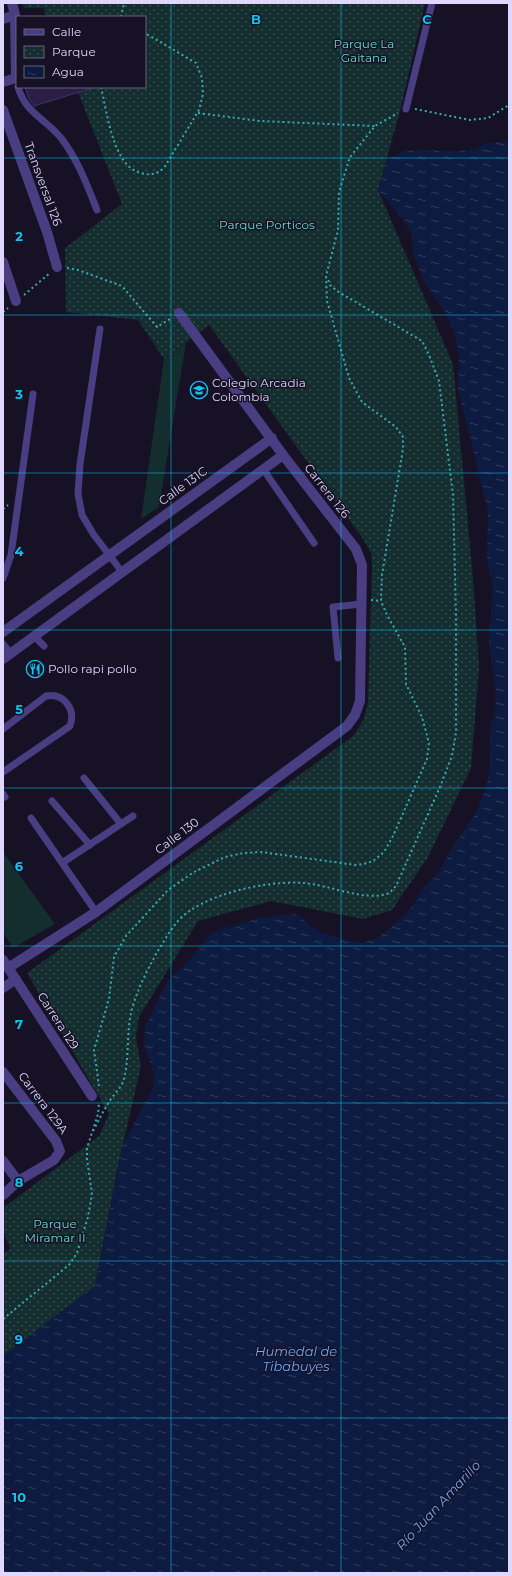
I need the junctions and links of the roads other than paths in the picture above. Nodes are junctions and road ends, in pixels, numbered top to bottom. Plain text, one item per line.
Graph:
1 (12, 3) edge
2 (432, 3) edge
3 (15, 15) junction
4 (3, 19) edge
5 (16, 48) edge
6 (3, 82) edge
7 (16, 82) edge
8 (19, 88) edge
9 (406, 109) road end
10 (3, 110) edge
11 (97, 210) dead end
12 (3, 262) edge
13 (58, 267) road end
14 (16, 301) road end
15 (179, 313) road end
16 (100, 329) dead end
17 (33, 394) dead end
18 (272, 438) junction
19 (283, 454) junction
20 (263, 469) junction
21 (314, 543) dead end
22 (110, 555) junction
23 (122, 572) junction
24 (4, 576) edge
25 (361, 604) junction
26 (3, 632) edge
27 (34, 636) junction
28 (3, 644) edge
29 (44, 646) dead end
30 (6, 656) edge
31 (338, 658) dead end
32 (355, 715) joint
33 (3, 729) edge
34 (3, 772) edge
35 (84, 778) dead end
36 (52, 801) dead end
37 (133, 816) dead end
38 (31, 818) dead end
39 (121, 824) junction
40 (90, 845) junction
41 (62, 863) junction
42 (96, 912) junction
43 (6, 964) edge
44 (16, 979) junction
45 (3, 988) edge
46 (3, 1072) edge
47 (97, 1095) road end
48 (3, 1161) edge
49 (18, 1181) junction
50 (3, 1194) edge

1 - 3 street
2 - 9 lane
3 - 4 street
3 - 5 street
6 - 7 street
8 - 11 lane
10 - 13 street, Transversal 126
12 - 14 street
15 - 18 street, Carrera 126
16 - 22 lane
17 - 24 lane
18 - 19 street, Carrera 126
18 - 22 street, Calle 131C
19 - 20 street
19 - 25 street, Carrera 126
20 - 21 lane
20 - 23 street
22 - 23 lane
22 - 26 street, Calle 131C
23 - 27 street
25 - 31 lane
25 - 32 street, Carrera 126
27 - 29 lane
27 - 30 street
28 - 30 lane
32 - 42 street, Calle 130
33 - 34 lane
35 - 39 lane
36 - 40 lane
37 - 39 lane
38 - 41 lane
39 - 40 lane
40 - 41 lane
41 - 42 lane
42 - 43 street, Calle 130
43 - 44 street, Carrera 129
44 - 45 street
44 - 47 street, Carrera 129
46 - 49 street, Carrera 129A
48 - 49 street
49 - 50 street

